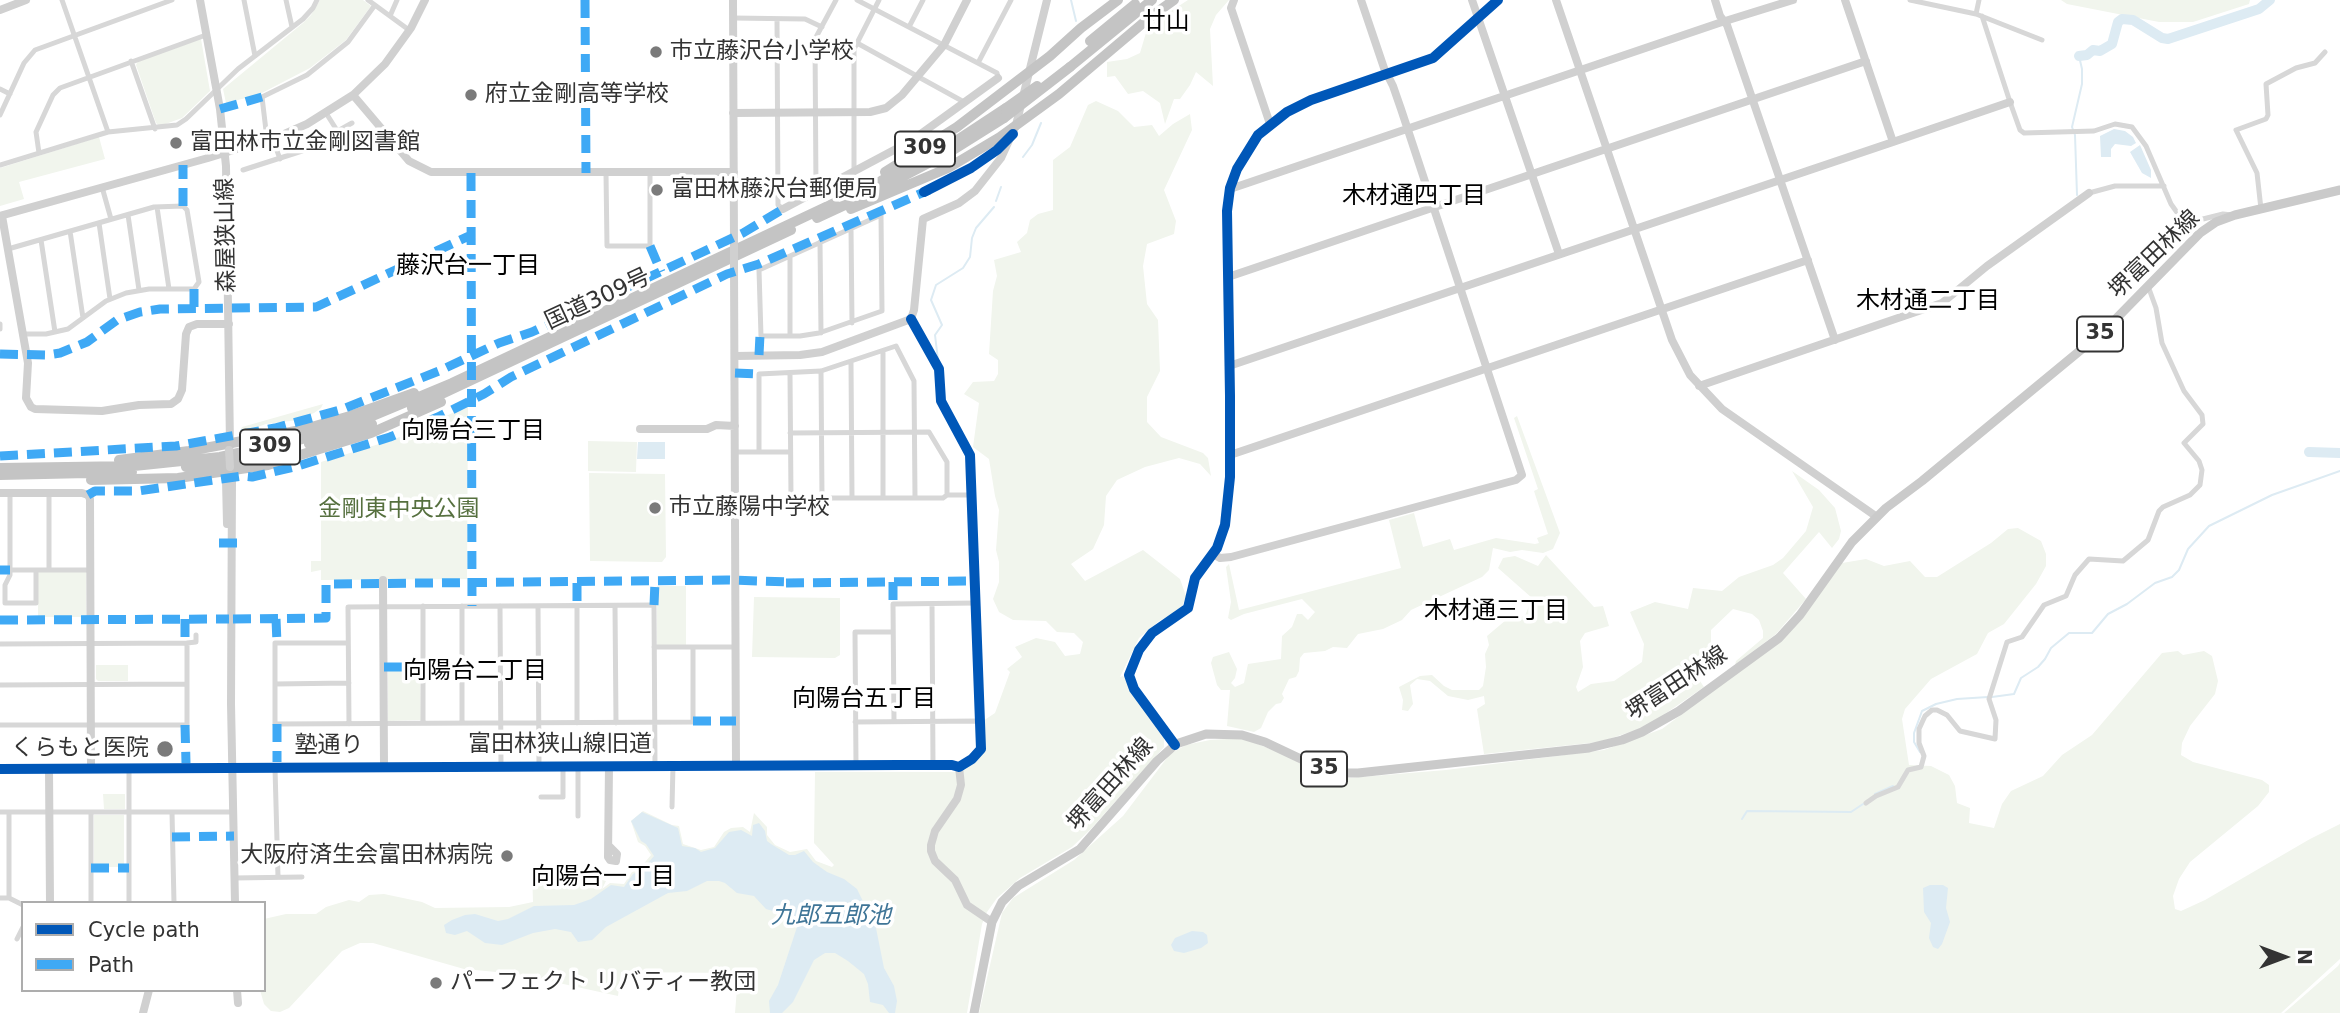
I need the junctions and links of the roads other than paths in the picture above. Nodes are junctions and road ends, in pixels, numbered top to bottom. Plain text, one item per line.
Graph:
1 (26, 0) edge
2 (62, 0) edge
3 (172, 0) edge
4 (200, 0) edge
5 (244, 0) edge
6 (286, 0) edge
7 (317, 0) edge
8 (368, 0) edge
9 (397, 0) edge
10 (425, 0) edge
11 (733, 0) edge
12 (836, 0) edge
13 (857, 0) edge
14 (879, 0) edge
15 (923, 0) edge
16 (967, 0) edge
17 (1011, 0) edge
18 (1047, 0) edge
19 (1118, 0) edge
20 (1141, 0) edge
21 (1152, 0) edge
22 (1174, 0) edge
23 (1234, 0) edge
24 (1361, 0) edge
25 (1472, 0) edge
26 (1498, 0) edge
27 (1556, 0) edge
28 (1715, 0) edge
29 (1793, 0) edge
30 (1845, 0) edge
31 (1910, 0) edge
32 (1979, 0) edge
33 (375, 5) junction
34 (875, 9) junction
35 (0, 10) edge
36 (1979, 15) junction
37 (390, 16) junction
38 (733, 18) junction
39 (1478, 18) junction
40 (777, 19) junction
41 (1724, 21) junction
42 (292, 27) junction
43 (822, 27) junction
44 (909, 27) junction
45 (409, 30) junction
46 (74, 35) junction
47 (206, 35) junction
48 (2042, 40) dead end
49 (857, 43) junction
50 (944, 45) junction
51 (2325, 52) dead end
52 (255, 56) junction
53 (131, 61) junction
54 (1866, 61) junction
55 (1071, 62) junction
56 (978, 63) junction
57 (1031, 70) junction
58 (1580, 70) junction
59 (1387, 74) junction
60 (919, 75) junction
61 (89, 76) junction
62 (998, 78) joint
63 (0, 89) edge
64 (217, 90) junction
65 (10, 94) junction
66 (353, 95) junction
67 (1504, 96) junction
68 (1753, 99) junction
69 (964, 102) junction
70 (2010, 102) junction
71 (777, 112) junction
72 (816, 112) junction
73 (854, 112) junction
74 (326, 113) junction
75 (733, 113) junction
76 (0, 115) edge
77 (352, 123) dead end
78 (1270, 124) junction
79 (1016, 125) junction
80 (1407, 128) junction
81 (155, 129) junction
82 (108, 132) junction
83 (338, 132) junction
84 (270, 138) junction
85 (1893, 142) junction
86 (1606, 149) junction
87 (225, 152) junction
88 (39, 153) junction
89 (280, 159) junction
90 (0, 165) edge
91 (243, 170) dead end
92 (650, 172) junction
93 (734, 172) junction
94 (854, 172) junction
95 (606, 173) junction
96 (1531, 174) junction
97 (1780, 180) junction
98 (2164, 186) junction
99 (102, 187) junction
100 (1230, 189) junction
101 (2340, 190) edge
102 (816, 192) junction
103 (2089, 192) joint
104 (157, 207) junction
105 (1433, 208) junction
106 (783, 209) joint
107 (2261, 209) junction
108 (128, 215) junction
109 (2235, 215) junction
110 (1, 216) edge
111 (111, 219) junction
112 (807, 219) junction
113 (99, 223) junction
114 (851, 228) junction
115 (1634, 229) junction
116 (70, 231) junction
117 (3, 239) edge
118 (41, 240) junction
119 (820, 242) junction
120 (8, 249) junction
121 (1559, 254) junction
122 (790, 256) junction
123 (1808, 260) junction
124 (1228, 277) junction
125 (2148, 286) junction
126 (1460, 288) junction
127 (169, 289) junction
128 (139, 290) junction
129 (110, 299) junction
130 (1661, 309) junction
131 (83, 318) junction
132 (911, 319) junction
133 (852, 323) junction
134 (229, 324) junction
135 (55, 332) junction
136 (821, 332) junction
137 (22, 334) junction
138 (790, 336) junction
139 (1835, 340) junction
140 (522, 350) junction
141 (883, 351) junction
142 (734, 356) junction
143 (851, 363) junction
144 (1229, 366) junction
145 (502, 367) junction
146 (1487, 368) junction
147 (821, 371) junction
148 (790, 374) junction
149 (1699, 386) junction
150 (735, 426) junction
151 (639, 429) dead end
152 (821, 432) junction
153 (852, 432) junction
154 (883, 432) junction
155 (914, 432) junction
156 (790, 433) junction
157 (230, 447) junction
158 (735, 452) junction
159 (759, 452) junction
160 (790, 452) junction
161 (1230, 455) junction
162 (230, 469) junction
163 (1, 472) edge
164 (5, 493) edge
165 (49, 493) junction
166 (947, 495) junction
167 (972, 495) junction
168 (821, 498) junction
169 (852, 498) junction
170 (883, 498) junction
171 (915, 498) junction
172 (1877, 517) junction
173 (1213, 554) junction
174 (10, 570) junction
175 (36, 570) junction
176 (49, 570) junction
177 (90, 570) junction
178 (383, 580) dead end
179 (976, 603) junction
180 (932, 604) junction
181 (423, 606) junction
182 (461, 606) junction
183 (500, 606) junction
184 (538, 606) junction
185 (577, 606) junction
186 (615, 606) junction
187 (383, 607) junction
188 (893, 632) junction
189 (196, 635) dead end
190 (187, 643) junction
191 (348, 643) junction
192 (0, 644) edge
193 (90, 644) junction
194 (654, 647) junction
195 (693, 647) junction
196 (736, 647) junction
197 (349, 683) junction
198 (187, 684) junction
199 (275, 684) junction
200 (0, 685) edge
201 (91, 685) junction
202 (894, 721) junction
203 (933, 721) junction
204 (980, 721) junction
205 (654, 722) junction
206 (855, 722) junction
207 (423, 723) junction
208 (462, 723) junction
209 (500, 723) junction
210 (539, 723) junction
211 (577, 723) junction
212 (616, 723) junction
213 (349, 724) junction
214 (384, 724) junction
215 (0, 725) edge
216 (91, 725) junction
217 (1174, 745) junction
218 (856, 765) junction
219 (933, 765) junction
220 (500, 766) junction
221 (539, 766) junction
222 (563, 766) junction
223 (578, 766) junction
224 (609, 766) junction
225 (655, 766) junction
226 (673, 766) junction
227 (736, 766) junction
228 (384, 767) junction
229 (959, 767) junction
230 (232, 768) junction
231 (275, 768) junction
232 (0, 769) edge
233 (50, 769) junction
234 (91, 769) junction
235 (129, 769) junction
236 (541, 797) dead end
237 (1866, 803) dead end
238 (672, 807) dead end
239 (0, 812) edge
240 (9, 812) junction
241 (50, 812) junction
242 (90, 812) junction
243 (129, 812) junction
244 (172, 812) junction
245 (234, 812) junction
246 (578, 816) dead end
247 (609, 846) dead end
248 (278, 877) junction
249 (302, 877) dead end
250 (234, 878) junction
251 (0, 898) edge
252 (9, 898) junction
253 (50, 901) edge
254 (90, 901) edge
255 (129, 901) edge
256 (174, 901) edge
257 (235, 901) edge
258 (21, 904) edge
259 (992, 922) junction
260 (21, 931) edge
261 (17, 939) dead end
262 (148, 992) edge
263 (237, 992) edge
264 (237, 1003) dead end
265 (143, 1013) edge
266 (974, 1013) edge

1 - 35 street
2 - 46 street
3 - 46 street
4 - 47 street, 森屋狭山線
5 - 52 street
6 - 42 street
7 - 42 street
8 - 33 street
9 - 37 street
10 - 45 street
11 - 38 street
12 - 43 street
13 - 34 street
14 - 34 street
15 - 44 street
16 - 50 street
17 - 56 street
18 - 57 street
19 - 57 highway, 309
20 - 55 highway, 国道309号 / 309
21 - 55 highway, 国道309号 / 309
22 - 79 highway, 309
23 - 78 street
24 - 59 street
25 - 39 street
26 - 39 street
27 - 58 street
28 - 41 street
29 - 41 street
30 - 54 street
31 - 36 street
32 - 36 street
33 - 37 street
33 - 84 street
34 - 44 street
34 - 49 street
36 - 48 street
36 - 70 street
37 - 45 street
38 - 40 street
38 - 75 street
39 - 59 street
39 - 67 street
40 - 43 street
40 - 71 street
41 - 58 street
41 - 68 street
42 - 52 street
43 - 72 street
44 - 50 street
45 - 66 street
46 - 61 street
46 - 65 street
47 - 53 street
47 - 64 street, 森屋狭山線
49 - 60 street
49 - 73 street
50 - 56 street
50 - 60 street
51 - 107 street
52 - 64 street
53 - 61 street
53 - 81 street
54 - 68 street
54 - 85 street
55 - 112 highway, 国道309号 / 309, bridge
56 - 62 street
57 - 79 street
57 - 112 highway, 309
58 - 67 street
58 - 86 street
59 - 78 street
59 - 80 street
60 - 69 street
60 - 73 street
61 - 82 street
61 - 88 street
62 - 69 street
63 - 65 street
64 - 81 street
64 - 87 street, 森屋狭山線
65 - 76 street
66 - 74 street
66 - 95 street
67 - 80 street
67 - 96 street
68 - 86 street
68 - 97 street
69 - 94 street
70 - 85 street
70 - 98 street
71 - 72 street
71 - 75 street
71 - 106 street
72 - 73 street
72 - 102 street
73 - 94 street
74 - 83 street
74 - 84 street
75 - 93 street
77 - 83 street
78 - 100 street
79 - 112 highway, 309
79 - 132 street
80 - 100 street
80 - 105 street
81 - 82 street
82 - 88 street
83 - 89 street
84 - 87 street
84 - 89 street
85 - 97 street
86 - 96 street
86 - 115 street
87 - 99 street
87 - 134 street, 森屋狭山線
88 - 90 street
89 - 91 street
92 - 93 street
92 - 95 street
92 - 95 street
93 - 142 street, bridge
94 - 102 street
96 - 105 street
96 - 121 street
97 - 115 street
97 - 123 street
98 - 103 street
98 - 109 street
99 - 110 street
99 - 111 street
100 - 124 street
101 - 107 main road, 堺富田林線 / 35
102 - 106 street
103 - 139 street
104 - 108 street
104 - 127 street
104 - 127 street
105 - 124 street
105 - 126 street
107 - 109 main road, 堺富田林線 / 35
108 - 111 street
108 - 128 street
109 - 125 main road, 堺富田林線 / 35
110 - 117 street
111 - 113 street
112 - 140 highway, 国道309号 / 309
112 - 145 highway, 国道309号 / 309
113 - 116 street
113 - 129 street
114 - 119 street
114 - 133 street
114 - 133 street
115 - 121 street
115 - 130 street
116 - 118 street
116 - 131 street
117 - 120 street
118 - 120 street
118 - 135 street
119 - 122 street
119 - 136 street
120 - 137 street
121 - 126 street
122 - 138 street
122 - 138 street
123 - 130 street
123 - 139 street
124 - 144 street
125 - 172 main road, 堺富田林線 / 35
125 - 237 street
126 - 144 street
126 - 146 street
127 - 128 street
128 - 129 street
129 - 131 street
130 - 146 street
130 - 149 street
131 - 135 street
132 - 142 street
132 - 167 street
133 - 136 street
134 - 137 street
134 - 157 street, 森屋狭山線
135 - 137 street
136 - 138 street
139 - 149 street
140 - 157 highway, 309
140 - 163 highway, 国道309号 / 309
141 - 143 street
141 - 154 street
141 - 155 street
142 - 150 street
143 - 147 street
143 - 153 street
144 - 161 street
145 - 162 highway, 309
145 - 163 highway, 国道309号 / 309
146 - 161 street
146 - 173 street
147 - 148 street
147 - 152 street
148 - 156 street
148 - 159 street
149 - 172 street
150 - 151 street
150 - 158 street
152 - 153 street
152 - 156 street
152 - 168 street
153 - 154 street
153 - 169 street
154 - 155 street
154 - 170 street
155 - 166 street
155 - 171 street
156 - 160 street
157 - 162 street, 森屋狭山線, bridge
157 - 163 highway
158 - 159 street
158 - 196 street
159 - 160 street
160 - 168 street
161 - 173 street
162 - 163 highway
162 - 230 street, 森屋狭山線
164 - 165 street
164 - 174 street
165 - 176 street
165 - 177 street
166 - 167 street
166 - 171 street
167 - 179 street
168 - 169 street
169 - 170 street
170 - 171 street
172 - 217 main road, 堺富田林線 / 35
173 - 217 street
174 - 175 street
174 - 175 street
175 - 176 street
176 - 177 street
177 - 193 street
178 - 187 street
179 - 180 street
179 - 204 street
180 - 188 street
180 - 203 street
181 - 182 street
181 - 187 street
181 - 207 street
182 - 183 street
182 - 208 street
183 - 184 street
183 - 209 street
184 - 185 street
184 - 210 street
185 - 186 street
185 - 211 street
186 - 194 street
186 - 212 street
187 - 191 street
187 - 214 street
188 - 202 street
188 - 206 street
189 - 190 street
190 - 193 street
190 - 198 street
191 - 197 street
191 - 199 street
192 - 193 street
193 - 201 street
194 - 195 street
194 - 205 street
195 - 196 street
195 - 205 street
196 - 227 street
197 - 199 street
197 - 213 street
198 - 201 street
198 - 216 street
199 - 213 street
200 - 201 street
201 - 216 street
202 - 203 street
202 - 206 street
203 - 204 street
203 - 219 street
204 - 229 street
205 - 212 street
205 - 225 street
206 - 218 street
207 - 208 street
207 - 214 street
208 - 209 street
209 - 210 street
209 - 220 street
210 - 211 street
210 - 221 street
211 - 212 street
213 - 214 street
214 - 228 street
215 - 216 street
216 - 234 street
217 - 259 main road, 堺富田林線 / 35
218 - 219 street, 富田林狭山線旧道
218 - 227 street, 富田林狭山線旧道
219 - 229 street, 富田林狭山線旧道
220 - 221 street, 富田林狭山線旧道
220 - 228 street, 富田林狭山線旧道
221 - 222 street, 富田林狭山線旧道
222 - 223 street, 富田林狭山線旧道
222 - 236 street
223 - 224 street, 富田林狭山線旧道
223 - 246 street
224 - 225 street, 富田林狭山線旧道
224 - 247 street
225 - 226 street, 富田林狭山線旧道
226 - 227 street, 富田林狭山線旧道
226 - 238 street
228 - 231 street, 塾通り
229 - 259 street
230 - 231 street
230 - 235 street
230 - 245 street, 森屋狭山線
231 - 248 street
232 - 233 street
233 - 234 street
233 - 241 street
234 - 235 street
235 - 243 street
239 - 240 street
240 - 241 street
240 - 252 street
241 - 242 street
241 - 253 street
242 - 243 street
242 - 254 street
243 - 244 street
243 - 255 street
244 - 245 street
244 - 256 street
245 - 250 street, 森屋狭山線
248 - 249 street
248 - 250 street
250 - 257 street, 森屋狭山線
251 - 252 street
252 - 258 street
259 - 266 main road, 堺富田林線 / 35
260 - 261 street
262 - 265 street
263 - 264 street

